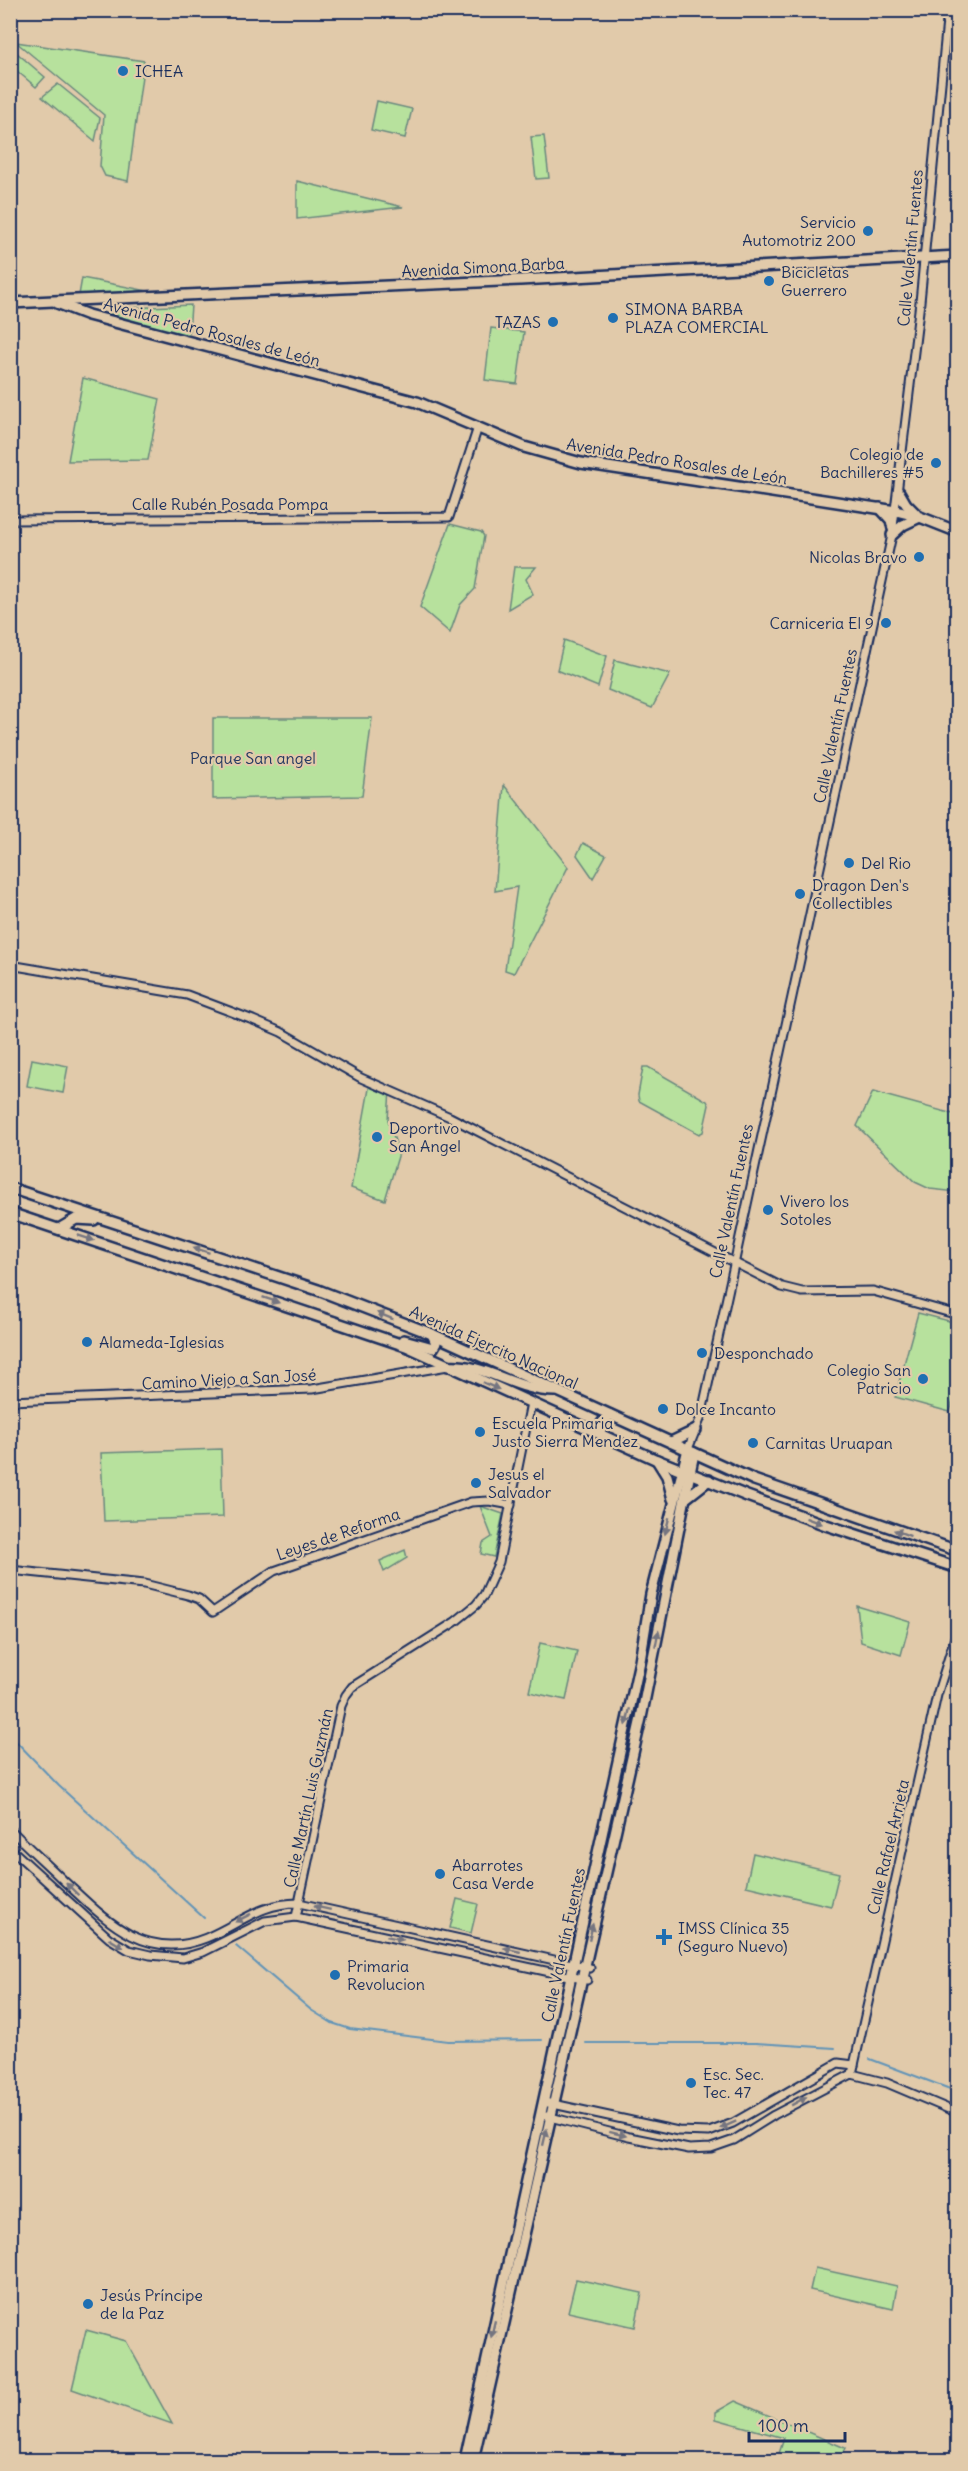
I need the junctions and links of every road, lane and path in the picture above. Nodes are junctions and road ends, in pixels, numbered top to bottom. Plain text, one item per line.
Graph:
1 (948, 10) edge
2 (957, 256) edge
3 (924, 259) junction
4 (52, 301) junction
5 (10, 303) edge
6 (478, 427) junction
7 (899, 492) junction
8 (880, 508) junction
9 (896, 511) junction
10 (920, 517) junction
11 (10, 520) edge
12 (893, 532) junction
13 (957, 532) edge
14 (10, 965) edge
15 (10, 1188) edge
16 (10, 1213) edge
17 (104, 1218) junction
18 (59, 1229) junction
19 (733, 1262) junction
20 (957, 1315) edge
21 (432, 1334) junction
22 (390, 1341) junction
23 (448, 1366) junction
24 (558, 1391) junction
25 (10, 1401) edge
26 (531, 1403) junction
27 (610, 1415) junction
28 (600, 1433) junction
29 (695, 1434) junction
30 (671, 1442) junction
31 (691, 1451) junction
32 (657, 1460) junction
33 (686, 1471) junction
34 (709, 1480) junction
35 (788, 1493) junction
36 (747, 1496) junction
37 (686, 1498) junction
38 (673, 1501) junction
39 (512, 1505) junction
40 (957, 1551) edge
41 (657, 1567) junction
42 (957, 1568) edge
43 (672, 1569) junction
44 (10, 1570) edge
45 (957, 1628) edge
46 (11, 1831) edge
47 (10, 1848) edge
48 (597, 1859) junction
49 (587, 1870) dead end
50 (299, 1903) junction
51 (296, 1917) junction
52 (582, 1966) junction
53 (580, 1978) junction
54 (854, 2065) junction
55 (852, 2074) junction
56 (548, 2103) junction
57 (957, 2113) edge
58 (545, 2116) junction
59 (465, 2460) edge
60 (472, 2460) edge

1 - 3 street, Calle Valentín Fuentes
2 - 3 main road, Avenida Simona Barba
3 - 4 main road, Avenida Simona Barba
3 - 7 street, Calle Valentín Fuentes
4 - 5 main road, Avenida Simona Barba
4 - 6 main road, Avenida Pedro Rosales de León
6 - 8 main road, Avenida Pedro Rosales de León
6 - 11 street, Calle Rubén Posada Pompa
7 - 9 street, Calle Valentín Fuentes
7 - 10 main road
8 - 9 main road, Avenida Pedro Rosales de León
8 - 12 main road
9 - 10 main road, Avenida Pedro Rosales de León
9 - 12 street, Calle Valentín Fuentes
10 - 12 main road
10 - 13 main road, Avenida Pedro Rosales de León
12 - 19 street, Calle Valentín Fuentes
14 - 19 street
15 - 17 main road, Avenida Ejercito Nacional
16 - 18 main road, Avenida Ejercito Nacional
17 - 18 main road
21 -> 17 main road, Avenida Ejercito Nacional
18 -> 22 main road, Avenida Ejercito Nacional
19 - 20 street
19 - 29 street, Calle Valentín Fuentes
21 - 22 main road
21 - 24 main road, Avenida Ejercito Nacional
22 - 23 main road, Avenida Ejercito Nacional
23 - 24 main road
23 - 25 street, Camino Viejo a San José
23 -> 26 main road, Avenida Ejercito Nacional
24 - 27 main road, Avenida Ejercito Nacional
26 - 28 main road, Avenida Ejercito Nacional
26 - 39 street, Calle Martín Luis Guzmán
27 - 28 main road
27 - 30 main road, Avenida Ejercito Nacional
28 - 32 main road, Avenida Ejercito Nacional
29 - 30 main road
29 - 31 street, Calle Valentín Fuentes
30 - 31 main road, Avenida Ejercito Nacional
31 - 33 main road, Calle Valentín Fuentes
31 - 35 main road, Avenida Ejercito Nacional
32 - 33 main road, Avenida Ejercito Nacional
32 - 38 main road
33 - 34 main road, Avenida Ejercito Nacional
33 - 37 main road, Calle Valentín Fuentes
33 - 38 main road, Calle Valentín Fuentes
34 - 36 main road, Avenida Ejercito Nacional
34 - 37 main road
35 - 36 main road
40 -> 35 main road, Avenida Ejercito Nacional
36 -> 42 main road, Avenida Ejercito Nacional
37 - 43 main road, Calle Valentín Fuentes
38 -> 41 main road, Calle Valentín Fuentes
39 - 44 street, Leyes de Reforma
39 - 50 street, Calle Martín Luis Guzmán
41 - 43 main road
41 -> 48 main road, Calle Valentín Fuentes
52 -> 43 main road, Calle Valentín Fuentes
45 - 54 street, Calle Rafael Arrieta
50 -> 46 street
47 -> 51 street
48 - 49 main road
48 - 52 main road, Calle Valentín Fuentes
50 - 51 street, Calle Martín Luis Guzmán
52 -> 50 street
51 -> 53 street
52 - 53 main road, Calle Valentín Fuentes
53 - 56 main road, Calle Valentín Fuentes
54 - 55 street, Calle Rafael Arrieta
54 -> 56 street
55 - 57 street
58 -> 55 street
56 - 58 main road, Calle Valentín Fuentes
58 -> 59 main road, Calle Valentín Fuentes
60 -> 58 main road, Calle Valentín Fuentes

